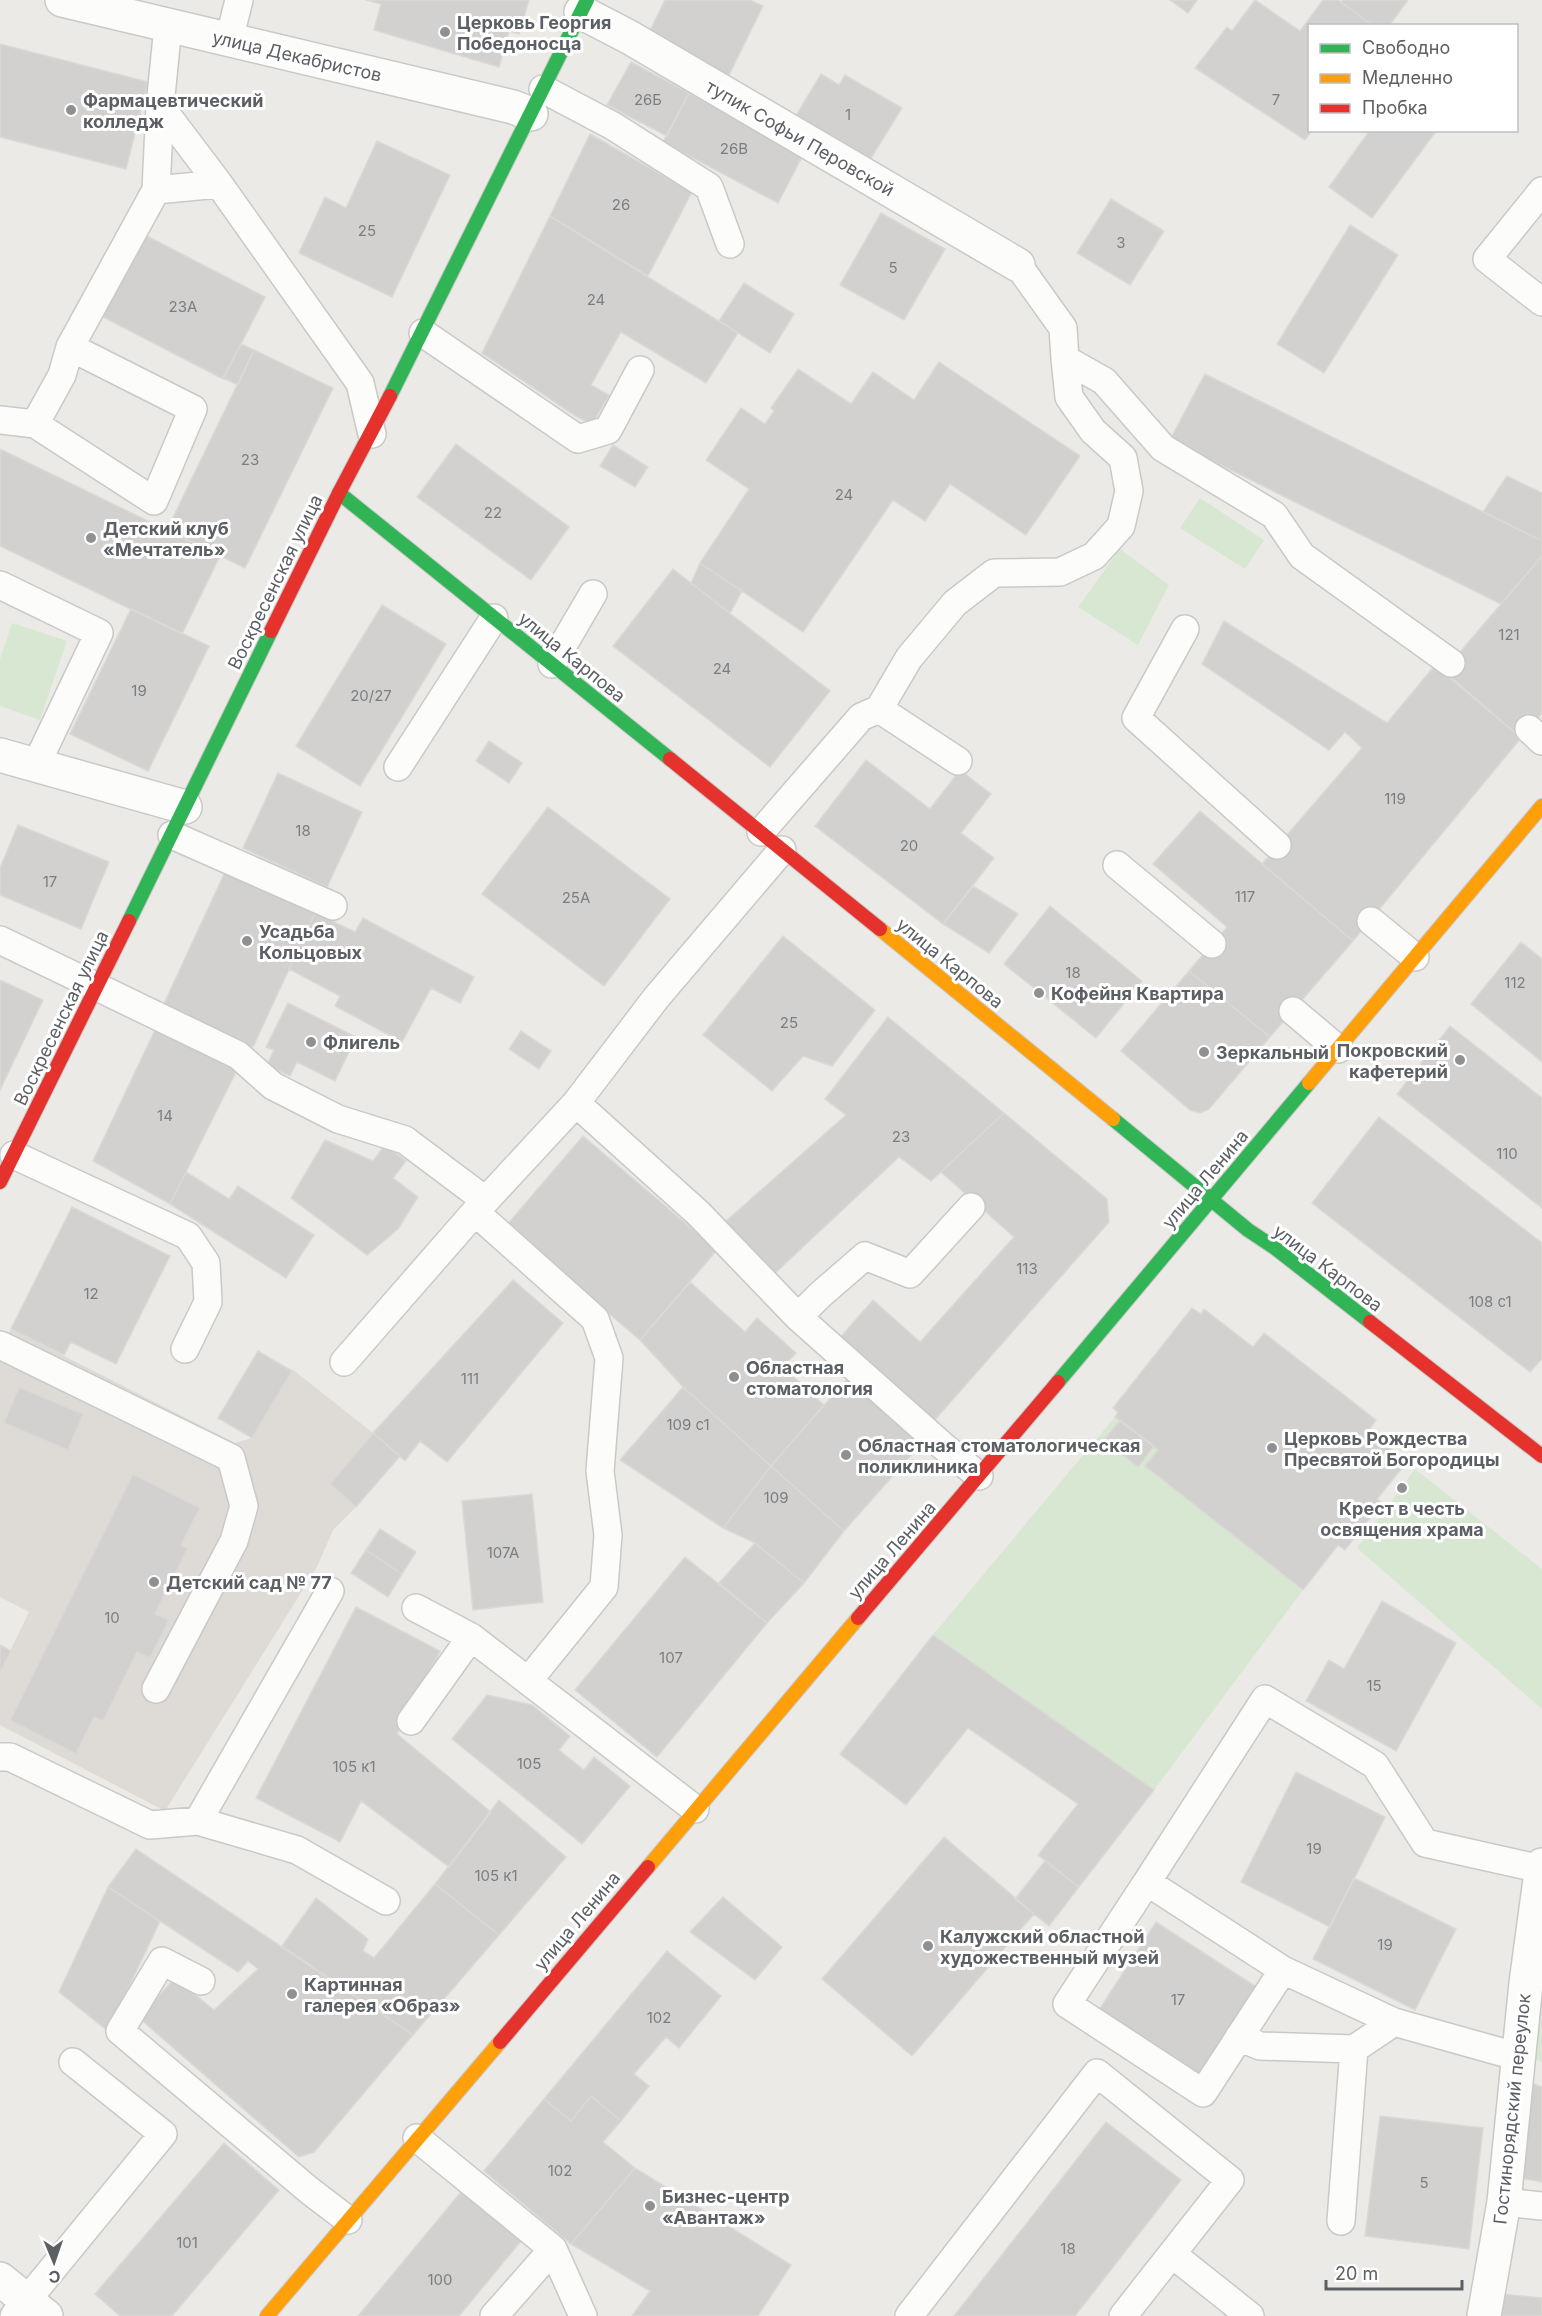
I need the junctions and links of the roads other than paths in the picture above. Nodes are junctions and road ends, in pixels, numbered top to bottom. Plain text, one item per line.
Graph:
1 (62, 0) edge
2 (238, 0) edge
3 (584, 6) edge
4 (168, 26) junction
5 (229, 40) junction
6 (537, 101) junction
7 (160, 106) junction
8 (219, 184) junction
9 (156, 190) junction
10 (1542, 190) edge
11 (730, 244) dead end
12 (1018, 265) joint
13 (1542, 302) edge
14 (423, 333) junction
15 (70, 347) junction
16 (1065, 359) junction
17 (640, 370) dead end
18 (0, 420) edge
19 (35, 424) junction
20 (372, 434) junction
21 (339, 493) junction
22 (0, 585) edge
23 (593, 594) dead end
24 (494, 618) junction
25 (1185, 629) dead end
26 (1451, 663) dead end
27 (552, 664) junction
28 (879, 709) junction
29 (0, 755) edge
30 (958, 761) dead end
31 (36, 765) junction
32 (398, 767) dead end
33 (1542, 806) edge
34 (178, 821) junction
35 (761, 832) junction
36 (1277, 845) dead end
37 (782, 850) junction
38 (1117, 866) dead end
39 (333, 906) dead end
40 (1371, 921) dead end
41 (0, 940) edge
42 (1212, 944) dead end
43 (1415, 957) junction
44 (98, 987) junction
45 (1293, 1011) dead end
46 (1338, 1049) junction
47 (576, 1103) junction
48 (14, 1155) junction
49 (0, 1182) edge
50 (1211, 1199) junction
51 (480, 1206) junction
52 (971, 1207) dead end
53 (798, 1317) junction
54 (0, 1345) edge
55 (185, 1349) dead end
56 (344, 1362) dead end
57 (1542, 1456) edge
58 (980, 1476) junction
59 (330, 1591) dead end
60 (416, 1608) dead end
61 (471, 1637) junction
62 (528, 1681) junction
63 (156, 1689) dead end
64 (411, 1721) dead end
65 (0, 1757) edge
66 (695, 1809) junction
67 (198, 1821) junction
68 (1542, 1867) edge
69 (1147, 1882) junction
70 (386, 1901) dead end
71 (1283, 1970) junction
72 (201, 1981) dead end
73 (1394, 2022) junction
74 (1239, 2037) junction
75 (1354, 2049) junction
76 (1519, 2057) junction
77 (73, 2062) dead end
78 (417, 2138) junction
79 (1504, 2202) junction
80 (1542, 2206) edge
81 (348, 2220) junction
82 (1341, 2221) dead end
83 (553, 2249) junction
84 (1172, 2254) junction
85 (0, 2279) edge
86 (29, 2311) edge
87 (267, 2316) edge
88 (494, 2316) edge
89 (583, 2316) edge
90 (909, 2316) edge
91 (1123, 2316) edge
92 (1250, 2316) edge
93 (1484, 2316) edge

1 - 4 street, улица Декабристов
2 - 5 lane
3 - 6 street, Воскресенская улица
3 - 12 street, тупик Софьи Перовской
4 - 5 street, улица Декабристов
4 - 7 lane
5 - 6 street, улица Декабристов
6 - 11 lane
6 - 14 street, Воскресенская улица
7 - 8 lane
7 - 9 lane
8 - 9 lane
8 - 20 lane
9 - 15 lane
10 - 13 lane
12 - 16 lane
14 - 17 lane
14 - 20 street, Воскресенская улица
15 - 19 lane
15 - 19 lane
16 - 26 lane
16 - 28 lane
18 - 19 lane
20 - 21 street, Воскресенская улица
21 - 24 street, улица Карпова
21 - 34 street, Воскресенская улица
22 - 31 lane
23 - 27 lane
24 - 27 street, улица Карпова
24 - 32 lane
25 - 36 lane
27 - 35 street, улица Карпова
28 - 30 lane
28 - 35 lane
29 - 31 street
31 - 34 street
33 - 43 street, улица Ленина
34 - 39 lane
34 - 44 street, Воскресенская улица
35 - 37 street, улица Карпова
37 - 47 lane
37 - 50 street, улица Карпова
38 - 42 lane
40 - 43 lane
41 - 44 lane
43 - 46 street, улица Ленина
44 - 48 street, Воскресенская улица
44 - 51 lane
45 - 46 lane
46 - 50 street, улица Ленина
47 - 51 lane
47 - 53 lane
48 - 49 street, Воскресенская улица
48 - 55 lane
50 - 57 street, улица Карпова
50 - 58 street, улица Ленина
51 - 56 lane
51 - 62 lane
52 - 53 lane
53 - 58 lane
54 - 63 lane
58 - 66 street, улица Ленина
59 - 67 lane
60 - 61 lane
61 - 62 lane
61 - 64 lane
62 - 66 lane
65 - 67 lane
66 - 78 street, улица Ленина
67 - 70 lane
68 - 69 lane
68 - 76 street, Гостинорядский переулок
69 - 71 lane
69 - 74 lane
71 - 73 lane
71 - 74 lane
72 - 81 lane
73 - 75 lane
73 - 76 lane
74 - 75 lane
75 - 82 lane
76 - 79 street, Гостинорядский переулок
77 - 86 lane
78 - 81 street, улица Ленина
78 - 83 lane
79 - 80 lane
79 - 93 street, Гостинорядский переулок
81 - 87 street, улица Ленина
83 - 88 lane
83 - 89 lane
84 - 90 lane
84 - 91 lane
84 - 92 lane
85 - 86 street

